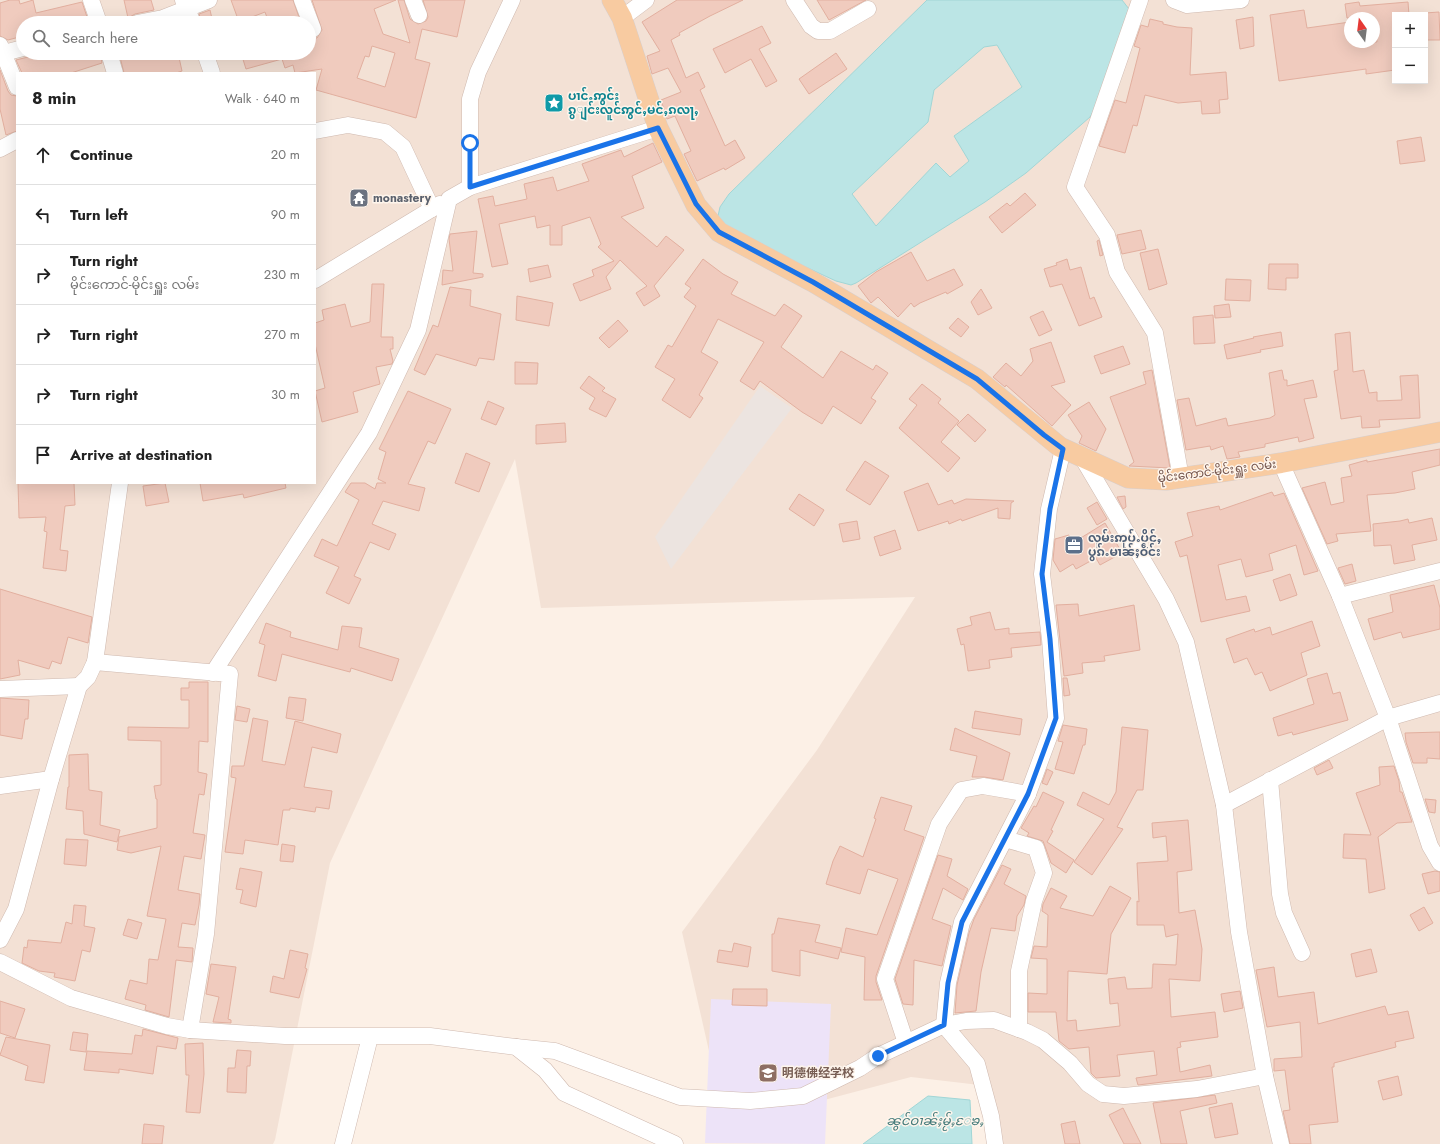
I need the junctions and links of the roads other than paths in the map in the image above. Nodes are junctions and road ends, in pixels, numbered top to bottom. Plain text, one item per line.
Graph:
1 (91, 0) edge
2 (209, 0) edge
3 (302, 0) edge
4 (512, 0) edge
5 (612, 0) edge
6 (646, 0) edge
7 (794, 0) edge
8 (1140, 0) edge
9 (1174, 0) edge
10 (1241, 0) edge
11 (185, 4) edge
12 (868, 9) dead end
13 (97, 16) edge
14 (166, 16) edge
15 (190, 16) edge
16 (308, 16) edge
17 (622, 18) junction
18 (16, 49) edge
19 (1, 51) edge
20 (111, 60) edge
21 (207, 60) edge
22 (116, 72) edge
23 (212, 72) edge
24 (16, 86) edge
25 (658, 128) junction
26 (316, 131) edge
27 (16, 141) edge
28 (0, 149) edge
29 (470, 187) junction
30 (449, 199) junction
31 (432, 209) junction
32 (316, 279) edge
33 (1440, 432) edge
34 (1063, 449) junction
35 (1083, 459) junction
36 (1281, 463) junction
37 (1181, 478) junction
38 (120, 484) edge
39 (1440, 571) edge
40 (1340, 596) junction
41 (95, 662) junction
42 (213, 674) junction
43 (79, 686) junction
44 (0, 689) edge
45 (1440, 704) edge
46 (1388, 718) junction
47 (51, 779) junction
48 (1270, 780) junction
49 (0, 786) edge
50 (1028, 794) junction
51 (1224, 805) junction
52 (1005, 839) junction
53 (1440, 863) edge
54 (0, 940) edge
55 (1302, 953) dead end
56 (0, 962) edge
57 (944, 1025) junction
58 (1019, 1029) junction
59 (190, 1030) junction
60 (370, 1037) junction
61 (906, 1043) junction
62 (516, 1047) junction
63 (1265, 1076) junction
64 (342, 1144) edge
65 (676, 1144) edge
66 (995, 1144) edge
67 (1281, 1144) edge

1 - 13 street
2 - 11 street
3 - 16 street
4 - 29 street
5 - 17 main road, မိုင်းကောင်-မိုင်းရှူး လမ်း
6 - 17 street
7 - 12 street
8 - 37 street
9 - 10 street
11 - 14 street
11 - 15 street
17 - 25 main road, မိုင်းကောင်-မိုင်းရှူး လမ်း
18 - 19 street
19 - 24 street
20 - 22 street
21 - 23 street
25 - 29 street
25 - 34 main road, မိုင်းကောင်-မိုင်းရှူး လမ်း
26 - 31 street
27 - 28 street
29 - 30 street
30 - 31 street
30 - 42 street
31 - 32 street
33 - 36 main road, မိုင်းကောင်-မိုင်းရှူး လမ်း
34 - 35 main road, မိုင်းကောင်-မိုင်းရှူး လမ်း
34 - 50 street
35 - 37 main road, မိုင်းကောင်-မိုင်းရှူး လမ်း
35 - 51 street
36 - 37 main road, မိုင်းကောင်-မိုင်းရှူး လမ်း
36 - 40 street
38 - 41 street
39 - 40 street
40 - 46 street
41 - 42 street
41 - 43 street
42 - 59 street
43 - 44 street
43 - 47 street
45 - 46 street
46 - 48 street
46 - 53 street
47 - 49 street
47 - 54 street
48 - 51 street
48 - 55 street
50 - 52 street
50 - 61 street
51 - 63 street
52 - 57 street
52 - 58 street
56 - 59 street
57 - 58 street
57 - 61 street
57 - 66 street
58 - 63 street
59 - 60 street
60 - 62 street
60 - 64 street
61 - 62 street
62 - 65 street
63 - 67 street

